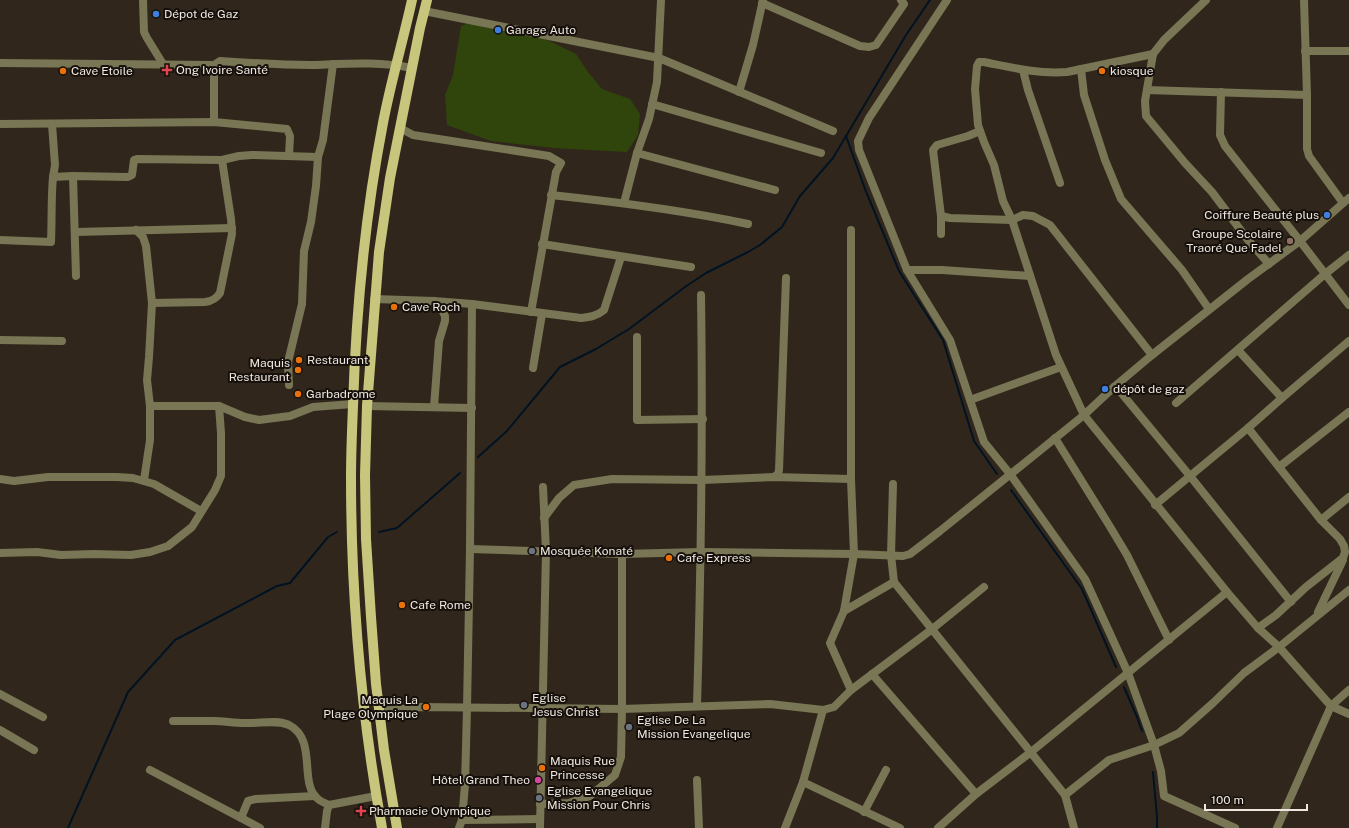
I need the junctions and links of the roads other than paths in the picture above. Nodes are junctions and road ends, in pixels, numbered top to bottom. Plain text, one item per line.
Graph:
1 (143, 0) edge
2 (412, 0) edge
3 (427, 0) edge
4 (661, 0) edge
5 (901, 0) edge
6 (946, 0) edge
7 (1206, 0) edge
8 (1304, 0) edge
9 (763, 2) edge
10 (424, 11) junction
11 (1305, 51) junction
12 (1349, 51) edge
13 (1153, 54) junction
14 (659, 58) junction
15 (0, 63) edge
16 (163, 64) junction
17 (214, 64) junction
18 (333, 64) junction
19 (397, 65) junction
20 (412, 68) junction
21 (1080, 69) junction
22 (1023, 70) junction
23 (1147, 90) junction
24 (739, 92) junction
25 (1221, 92) junction
26 (1307, 95) junction
27 (652, 104) junction
28 (214, 122) junction
29 (0, 124) edge
30 (52, 124) junction
31 (400, 128) junction
32 (833, 131) dead end
33 (980, 131) junction
34 (821, 153) dead end
35 (637, 154) junction
36 (289, 156) junction
37 (318, 157) junction
38 (222, 160) junction
39 (73, 176) junction
40 (53, 177) junction
41 (1060, 183) dead end
42 (775, 190) dead end
43 (551, 195) junction
44 (1346, 201) edge
45 (624, 203) junction
46 (941, 216) junction
47 (1012, 220) junction
48 (748, 224) dead end
49 (232, 228) junction
50 (136, 230) junction
51 (851, 230) dead end
52 (76, 232) junction
53 (941, 234) dead end
54 (0, 240) edge
55 (1300, 241) junction
56 (542, 244) junction
57 (1349, 255) edge
58 (620, 257) junction
59 (1269, 264) junction
60 (691, 267) dead end
61 (907, 270) junction
62 (1325, 274) junction
63 (76, 276) dead end
64 (1030, 276) junction
65 (786, 278) dead end
66 (701, 295) dead end
67 (374, 299) junction
68 (434, 301) junction
69 (152, 303) junction
70 (472, 304) junction
71 (1349, 305) edge
72 (1209, 310) junction
73 (531, 312) junction
74 (542, 314) junction
75 (637, 337) dead end
76 (0, 340) edge
77 (62, 341) dead end
78 (1349, 341) edge
79 (1238, 350) junction
80 (1152, 355) junction
81 (1061, 367) junction
82 (533, 368) dead end
83 (289, 385) dead end
84 (1114, 387) junction
85 (1282, 398) junction
86 (970, 400) junction
87 (1176, 403) dead end
88 (353, 404) junction
89 (150, 406) junction
90 (219, 406) junction
91 (367, 406) junction
92 (434, 407) junction
93 (472, 408) junction
94 (1349, 412) edge
95 (1084, 415) junction
96 (702, 419) junction
97 (1248, 428) junction
98 (1055, 438) junction
99 (1279, 466) junction
100 (1010, 474) junction
101 (1190, 476) junction
102 (774, 477) junction
103 (0, 479) edge
104 (851, 479) junction
105 (144, 480) junction
106 (702, 480) junction
107 (893, 484) dead end
108 (542, 488) dead end
109 (1349, 497) edge
110 (1155, 505) junction
111 (201, 511) junction
112 (544, 518) junction
113 (1321, 520) junction
114 (470, 549) junction
115 (546, 551) junction
116 (701, 552) junction
117 (0, 553) edge
118 (622, 554) junction
119 (854, 554) junction
120 (890, 555) junction
121 (1346, 558) edge
122 (894, 582) junction
123 (984, 587) dead end
124 (1349, 590) edge
125 (1227, 592) junction
126 (1291, 602) junction
127 (844, 611) junction
128 (1317, 615) junction
129 (1258, 628) junction
130 (931, 630) junction
131 (1169, 640) junction
132 (1279, 647) junction
133 (1128, 673) junction
134 (872, 674) junction
135 (851, 690) junction
136 (1349, 690) edge
137 (0, 694) edge
138 (697, 706) junction
139 (1331, 706) junction
140 (467, 708) junction
141 (542, 708) junction
142 (622, 709) junction
143 (823, 710) junction
144 (379, 711) junction
145 (1349, 714) edge
146 (43, 717) dead end
147 (173, 721) dead end
148 (0, 730) edge
149 (1154, 744) junction
150 (34, 750) dead end
151 (1031, 752) junction
152 (150, 770) dead end
153 (886, 770) dead end
154 (698, 780) dead end
155 (803, 782) junction
156 (976, 794) junction
157 (1065, 795) junction
158 (315, 796) junction
159 (376, 796) junction
160 (540, 804) junction
161 (329, 805) junction
162 (864, 812) junction
163 (240, 818) junction
164 (540, 819) junction
165 (460, 824) edge
166 (260, 828) edge
167 (325, 828) edge
168 (382, 828) edge
169 (397, 828) edge
170 (540, 828) edge
171 (699, 828) edge
172 (785, 828) edge
173 (900, 828) edge
174 (938, 828) edge
175 (1074, 828) edge
176 (1235, 828) edge
177 (1277, 828) edge

1 - 16 street
2 - 19 main road
3 - 10 main road
4 - 14 street
5 - 9 street
6 - 61 street
7 - 13 street
8 - 11 street
9 - 24 street
10 - 14 street
10 - 20 main road
11 - 12 street
11 - 26 street
13 - 21 street
13 - 23 street
14 - 24 street
14 - 27 street
15 - 16 street
16 - 17 street
17 - 18 street
17 - 28 street
18 - 19 street
18 - 37 street
19 - 20 street
19 - 88 main road
20 - 31 main road
21 - 22 street
21 - 72 street
22 - 33 street
22 - 41 street
23 - 25 street
23 - 59 street
24 - 32 street
25 - 26 street
25 - 55 street
26 - 44 street
27 - 34 street
27 - 35 street
28 - 30 street
28 - 36 street
29 - 30 street
30 - 40 street
31 - 43 street
31 - 67 main road
33 - 46 street
33 - 47 street
35 - 42 street
35 - 45 street
36 - 37 street
36 - 38 street
37 - 83 street
38 - 39 street
38 - 49 street
39 - 40 street
39 - 52 street
40 - 54 street
43 - 45 street
43 - 56 street
44 - 55 street
45 - 48 street
46 - 47 street
46 - 53 street
47 - 64 street
47 - 80 street
49 - 50 street
49 - 69 street
50 - 52 street
50 - 69 street
51 - 104 street
52 - 63 street
55 - 59 street
55 - 62 street
56 - 58 street
56 - 73 street
57 - 62 street
58 - 60 street
58 - 74 street
59 - 72 street
61 - 64 street
61 - 86 street
62 - 71 street
62 - 79 street
64 - 81 street
65 - 102 street
66 - 96 street
67 - 68 street
67 - 91 main road
68 - 70 street
68 - 92 street
69 - 89 street
70 - 73 street
70 - 93 street
72 - 80 street
73 - 74 street
74 - 82 street
75 - 96 street
76 - 77 street
78 - 85 street
79 - 85 street
79 - 87 street
80 - 84 street
81 - 86 street
81 - 95 street
84 - 95 street
84 - 101 street
85 - 97 street
86 - 100 street
88 - 90 street
88 - 159 main road
89 - 90 street
89 - 105 street
90 - 111 street
91 - 92 street
91 - 144 main road
92 - 93 street
93 - 114 street
94 - 99 street
95 - 98 street
95 - 110 street
96 - 106 street
97 - 99 street
97 - 101 street
98 - 100 street
98 - 131 street
99 - 113 street
100 - 120 street
100 - 133 street
101 - 110 street
101 - 126 street
102 - 104 street
102 - 106 street
103 - 105 street
104 - 119 street
105 - 111 street
106 - 112 street
106 - 116 street
107 - 120 street
108 - 112 street
109 - 113 street
110 - 125 street
111 - 117 street
112 - 115 street
113 - 121 street
114 - 115 street
114 - 140 street
115 - 118 street
115 - 141 street
116 - 118 street
116 - 119 street
116 - 138 street
118 - 142 street
119 - 120 street
119 - 127 street
120 - 122 street
121 - 126 street
121 - 128 street
122 - 127 street
122 - 130 street
123 - 130 street
124 - 128 street
125 - 129 street
125 - 131 street
126 - 129 street
127 - 135 street
128 - 132 street
129 - 132 street
130 - 134 street
130 - 151 street
131 - 133 street
132 - 139 street
132 - 149 street
133 - 149 street
133 - 151 street
134 - 135 street
134 - 156 street
135 - 143 street
136 - 139 street
137 - 146 street
138 - 142 street
138 - 143 street
139 - 145 street
139 - 177 street
140 - 141 street
140 - 144 street
140 - 165 street
141 - 142 street
141 - 160 street
142 - 160 street
143 - 155 street
144 - 169 main road
147 - 158 street
148 - 150 street
149 - 157 street
149 - 176 street
151 - 156 street
151 - 157 street
152 - 163 street
153 - 162 street
154 - 171 street
155 - 162 street
155 - 172 street
156 - 174 street
157 - 175 street
158 - 161 street
158 - 163 street
159 - 161 street
159 - 168 main road
160 - 164 street
161 - 167 street
162 - 173 street
163 - 166 street
164 - 165 street
164 - 170 street

